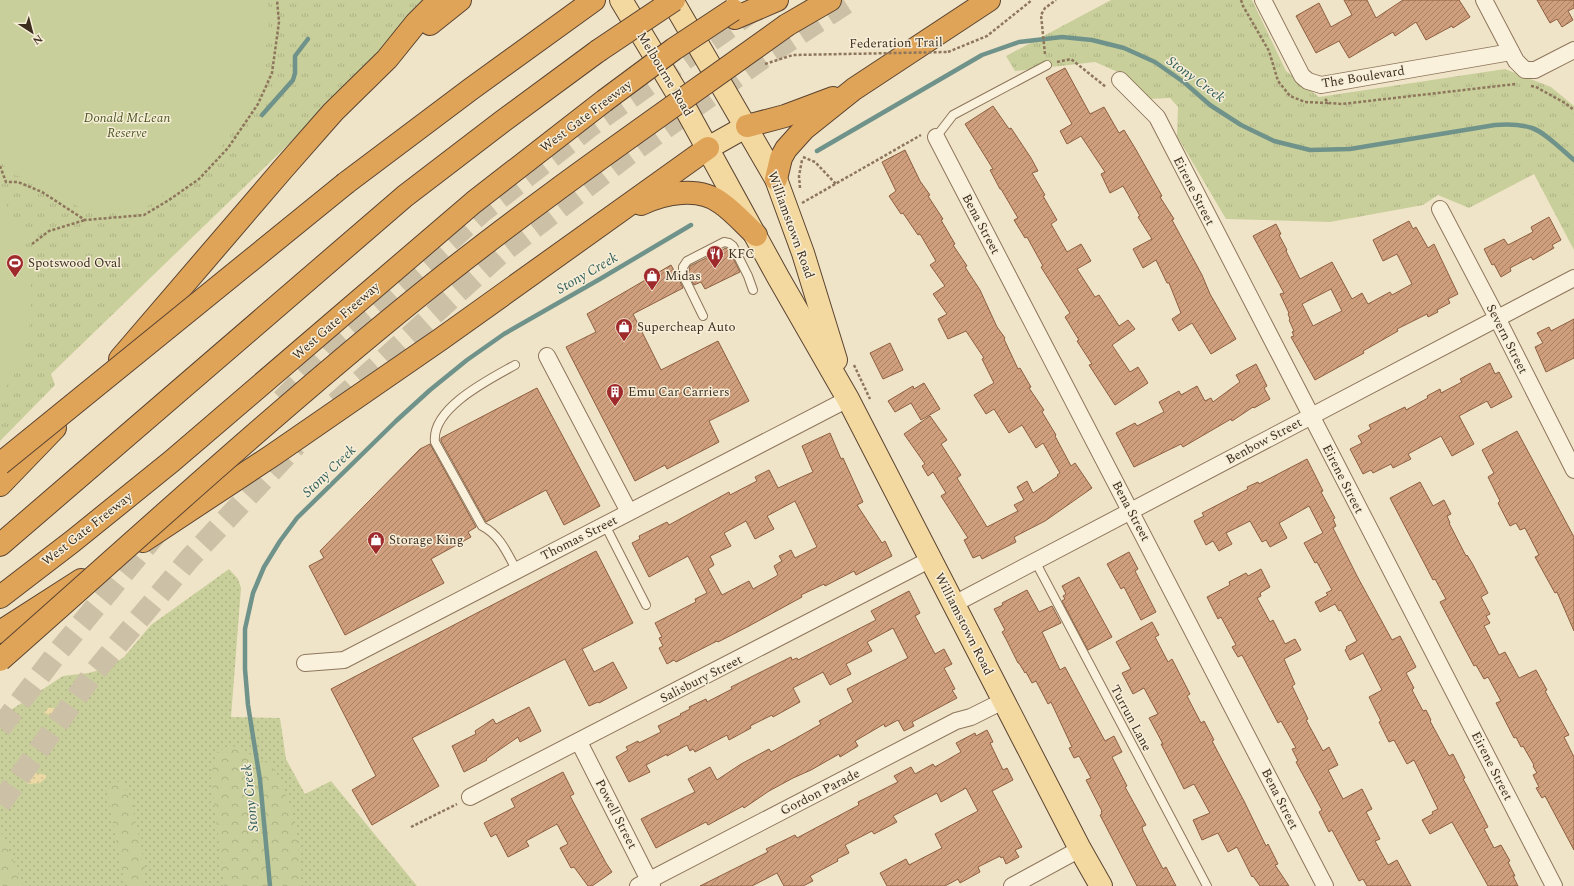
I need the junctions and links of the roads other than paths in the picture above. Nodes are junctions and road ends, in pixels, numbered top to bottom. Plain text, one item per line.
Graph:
1 (439, 0) edge
2 (460, 0) edge
3 (594, 0) edge
4 (621, 0) edge
5 (673, 0) edge
6 (777, 0) edge
7 (830, 0) edge
8 (989, 0) edge
9 (1263, 0) edge
10 (1484, 0) edge
11 (739, 10) edge
12 (1574, 50) edge
13 (1511, 52) junction
14 (387, 59) junction
15 (1047, 63) road end
16 (1120, 80) road end
17 (854, 89) junction
18 (747, 126) junction
19 (936, 137) joint
20 (708, 148) junction
21 (776, 179) junction
22 (1440, 210) dead end
23 (595, 228) junction
24 (756, 234) junction
25 (1574, 278) edge
26 (753, 290) dead end
27 (703, 316) dead end
28 (1497, 318) junction
29 (547, 356) dead end
30 (516, 365) dead end
31 (848, 399) junction
32 (1311, 416) junction
33 (0, 464) edge
34 (1574, 470) edge
35 (0, 485) edge
36 (1131, 511) junction
37 (629, 512) junction
38 (605, 525) junction
39 (0, 544) edge
40 (931, 559) junction
41 (1035, 561) junction
42 (517, 570) junction
43 (0, 597) edge
44 (954, 604) junction
45 (646, 605) dead end
46 (0, 632) edge
47 (0, 660) edge
48 (305, 663) dead end
49 (1003, 701) junction
50 (579, 742) junction
51 (470, 797) road end
52 (1080, 849) junction
53 (646, 884) edge
54 (1012, 886) edge
55 (1090, 886) edge
56 (1100, 886) edge
57 (1207, 886) edge
58 (1325, 886) edge
59 (1554, 886) edge

1 - 14 highway
2 - 14 highway
3 - 33 highway, bridge
4 - 20 main road, Melbourne Road
5 - 18 main road, Williamstown Road
5 - 39 highway, bridge
6 - 11 highway, West Gate Freeway
7 - 47 highway, bridge
8 - 17 highway
9 - 13 street, The Boulevard
10 - 13 street
11 - 43 highway, West Gate Freeway, bridge
12 - 13 street
14 - 35 highway
15 - 19 lane
16 - 32 street, Eirene Street
17 - 18 highway
17 - 21 highway
18 - 20 main road
18 - 21 main road, Williamstown Road
19 - 36 street, Bena Street
20 - 23 highway
20 - 24 main road, Williamstown Road
21 - 31 main road, Williamstown Road
22 - 28 street, Severn Street
23 - 24 highway
23 - 46 highway
24 - 31 main road, Williamstown Road
25 - 28 street, Benbow Street
26 - 27 lane
28 - 32 street, Benbow Street
28 - 34 street, Severn Street
29 - 37 street
30 - 42 lane
31 - 37 street, Thomas Street
31 - 40 main road, Williamstown Road
32 - 36 street, Benbow Street
32 - 59 street, Eirene Street
36 - 41 street, Benbow Street
36 - 58 street, Bena Street
37 - 38 street, Thomas Street
38 - 42 street, Thomas Street
38 - 45 lane
40 - 44 main road, Williamstown Road
40 - 50 street, Salisbury Street
41 - 44 street, Benbow Street
41 - 57 lane, Turrun Lane
42 - 48 street, Thomas Street
44 - 49 main road, Williamstown Road
49 - 52 main road, Williamstown Road
49 - 53 street, Gordon Parade
50 - 51 street, Salisbury Street
50 - 53 street, Powell Street
52 - 54 street
52 - 55 main road, Williamstown Road
52 - 56 main road, Williamstown Road

